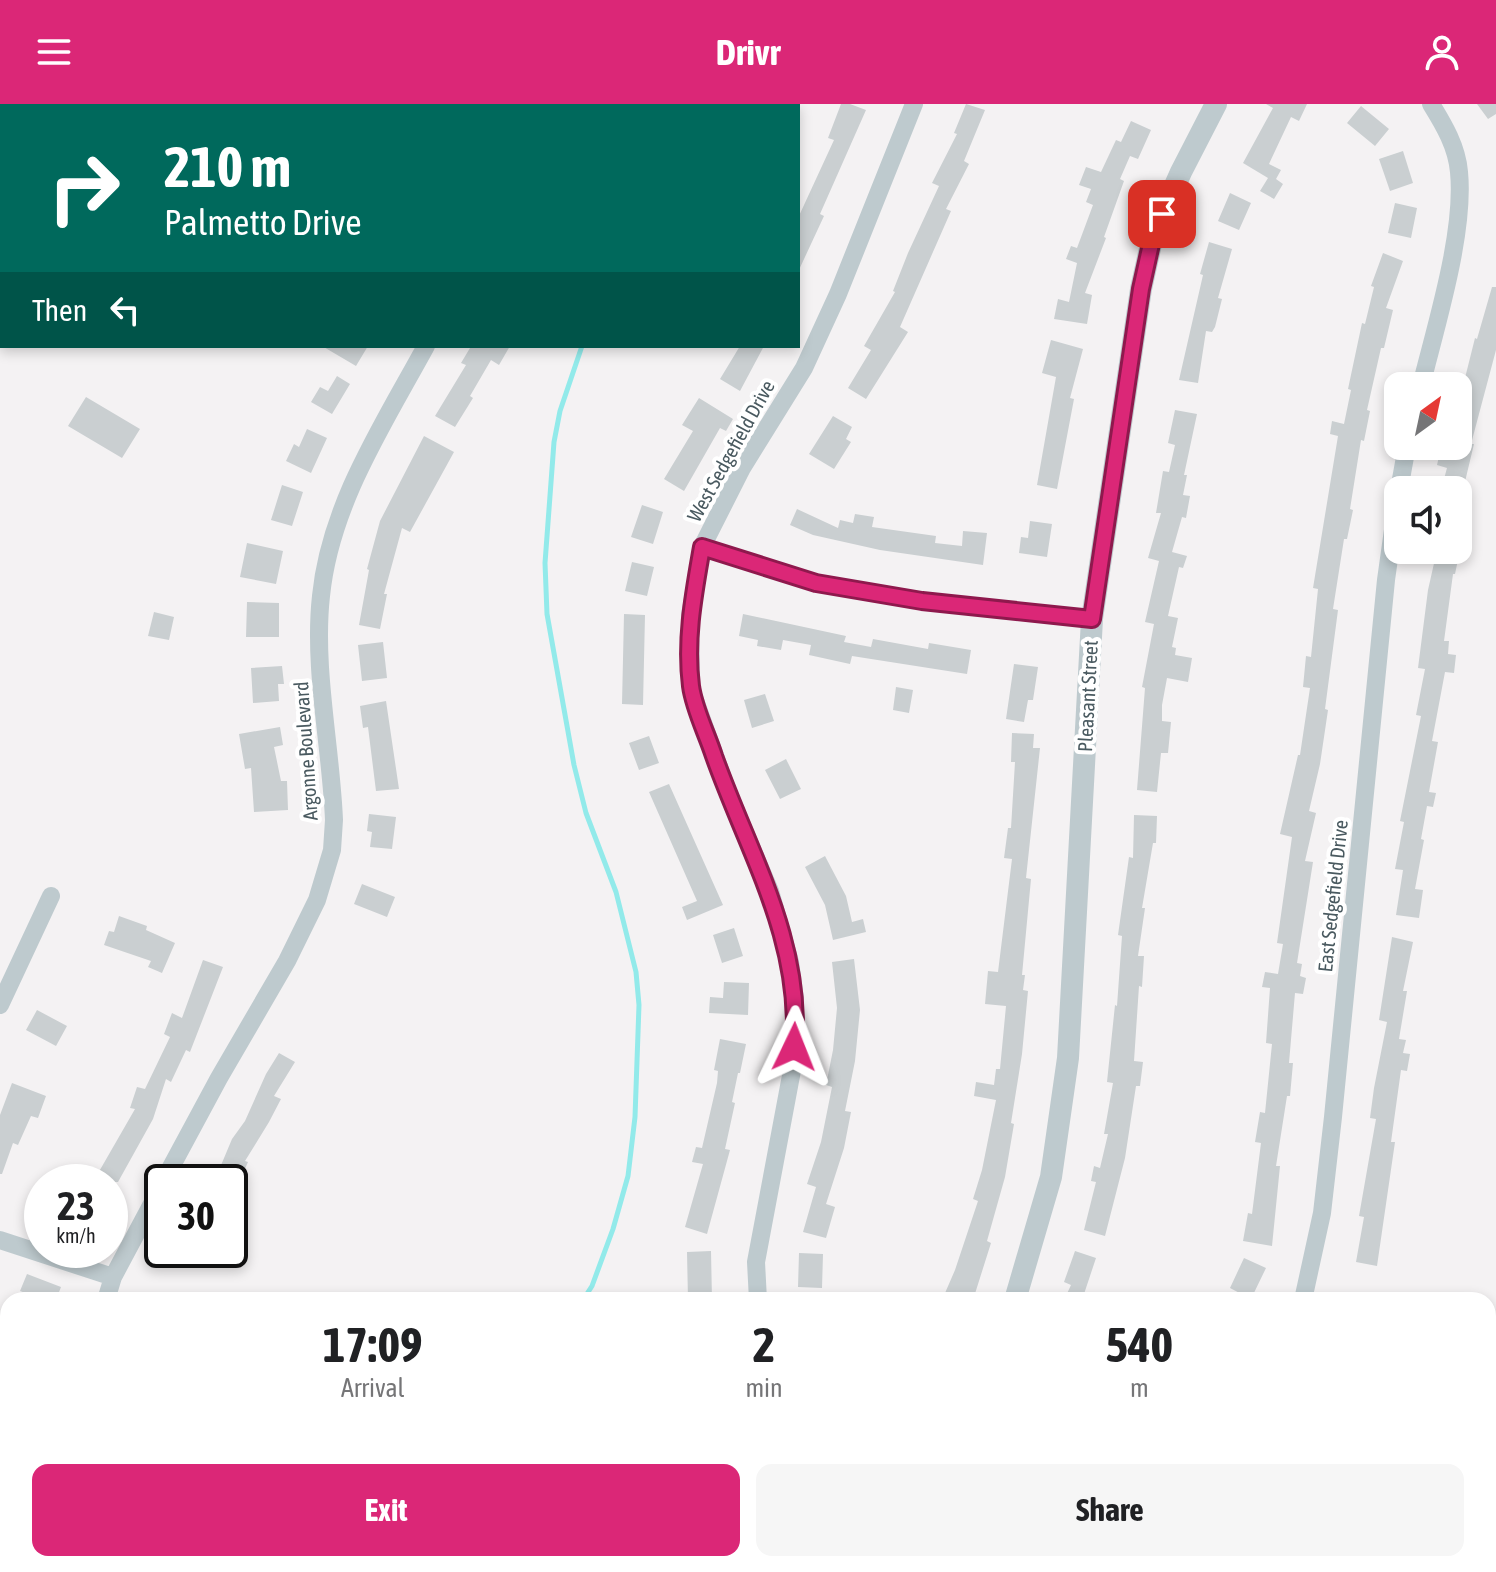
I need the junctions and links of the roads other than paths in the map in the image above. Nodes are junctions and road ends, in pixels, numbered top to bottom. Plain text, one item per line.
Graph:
1 (914, 104) edge
2 (1216, 104) edge
3 (1431, 104) edge
4 (425, 348) edge
5 (1424, 372) edge
6 (702, 547) junction
7 (1388, 564) edge
8 (1092, 619) junction
9 (51, 896) dead end
10 (0, 1005) edge
11 (173, 1164) edge
12 (144, 1219) edge
13 (0, 1240) edge
14 (113, 1277) junction
15 (108, 1292) edge
16 (758, 1292) edge
17 (1017, 1292) edge
18 (1305, 1292) edge

1 - 6 street, West Sedgefield Drive
2 - 8 street, Pleasant Street
3 - 5 street
4 - 11 street, Argonne Boulevard
6 - 8 street
6 - 16 street, West Sedgefield Drive
7 - 18 street, East Sedgefield Drive
8 - 17 street, Pleasant Street
9 - 10 street
12 - 14 street, Argonne Boulevard
13 - 14 street
14 - 15 street, Argonne Boulevard

